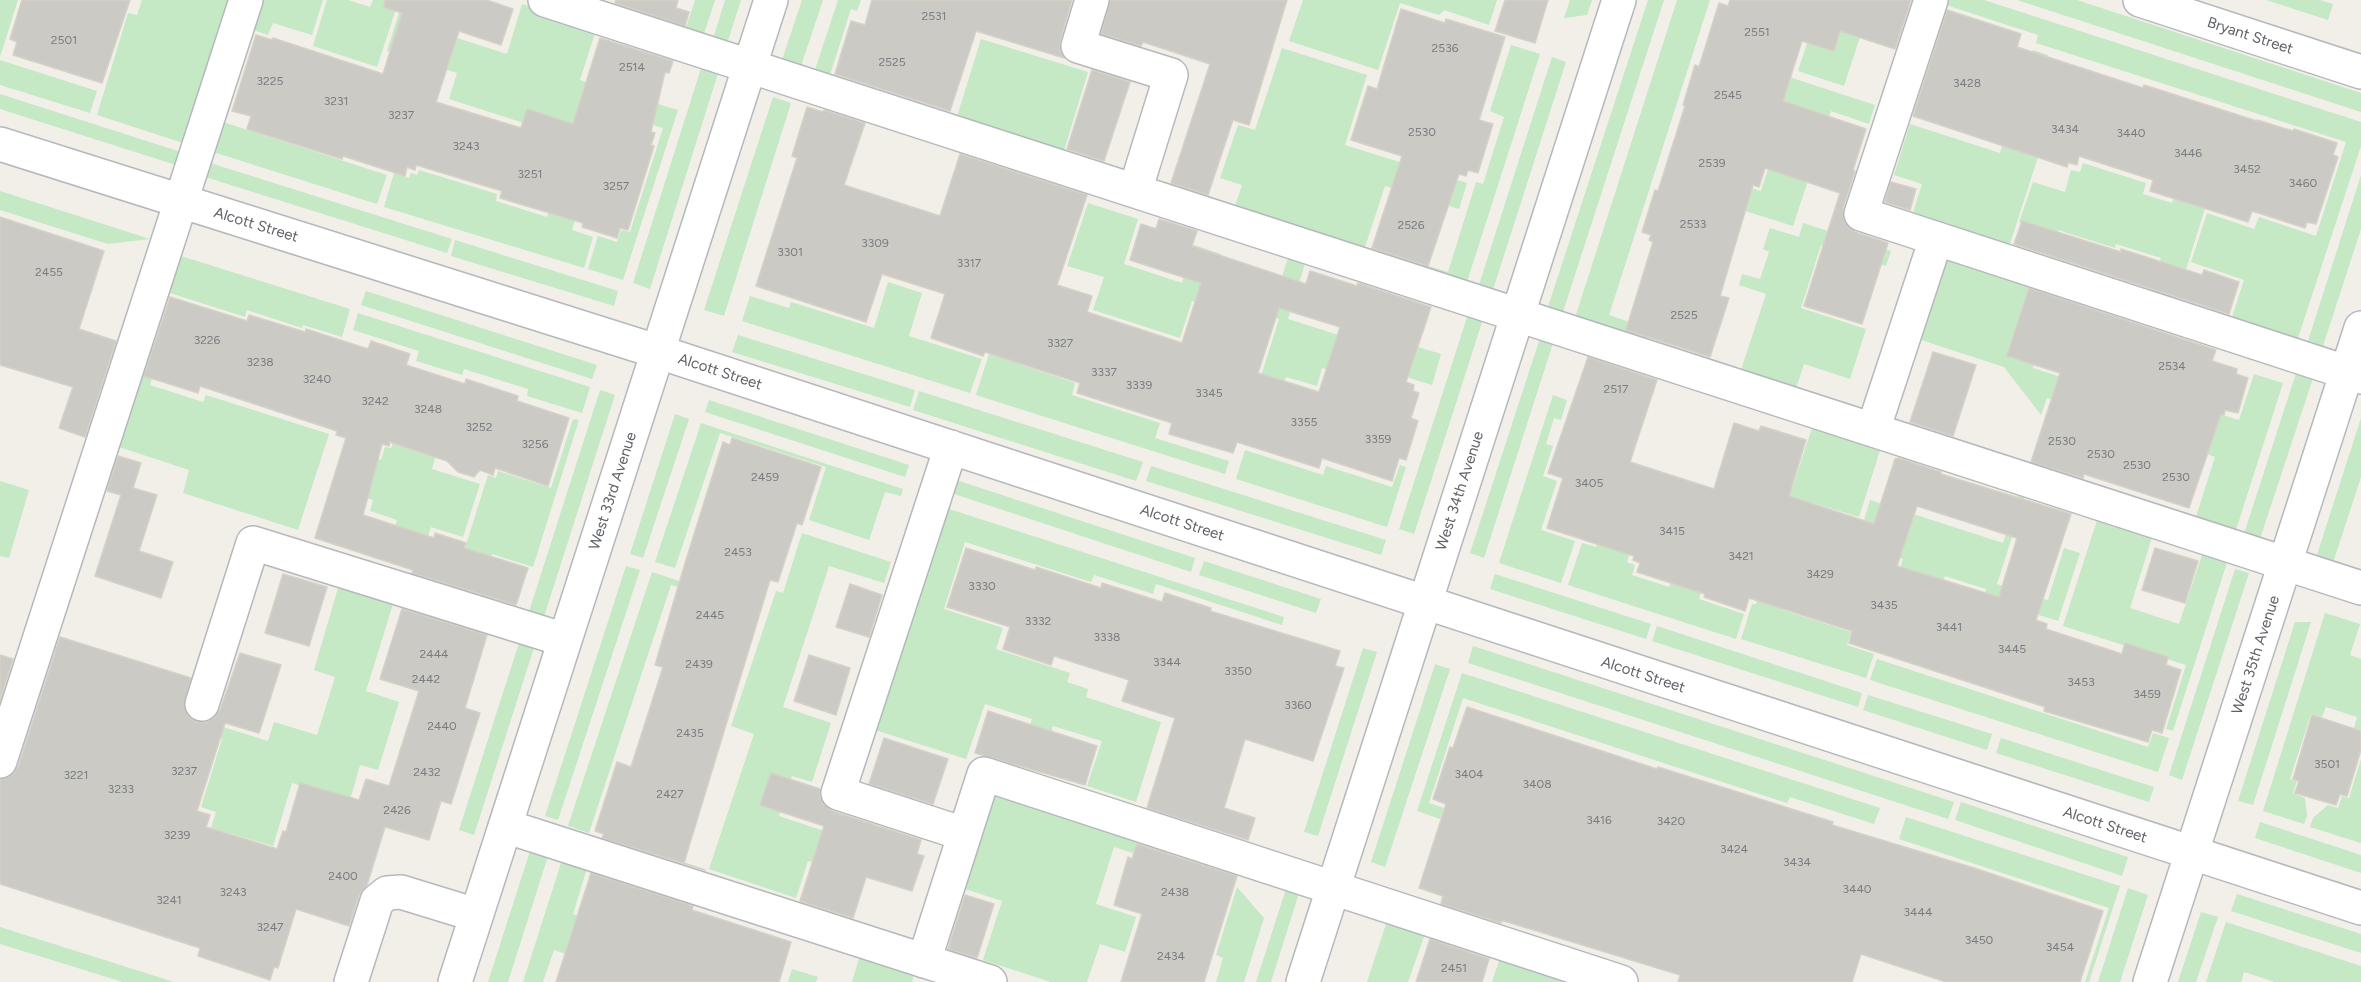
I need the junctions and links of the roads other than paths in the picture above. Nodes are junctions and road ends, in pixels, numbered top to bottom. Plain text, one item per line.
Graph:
1 (246, 0) edge
2 (545, 0) edge
3 (771, 0) edge
4 (1092, 0) edge
5 (1619, 0) edge
6 (1931, 0) edge
7 (2140, 0) edge
8 (750, 66) junction
9 (2361, 72) edge
10 (0, 144) edge
11 (1135, 191) junction
12 (181, 202) junction
13 (1936, 238) junction
14 (1517, 315) junction
15 (2361, 328) edge
16 (659, 352) junction
17 (2354, 374) edge
18 (1873, 430) junction
19 (951, 447) junction
20 (2286, 563) junction
21 (2361, 588) edge
22 (1425, 603) junction
23 (565, 640) junction
24 (202, 704) dead end
25 (0, 761) edge
26 (505, 826) junction
27 (964, 834) junction
28 (2193, 854) junction
29 (1333, 888) junction
30 (2361, 908) edge
31 (476, 915) junction
32 (924, 961) junction
33 (351, 982) edge
34 (455, 982) edge
35 (990, 982) edge
36 (1303, 982) edge
37 (1621, 982) edge
38 (2150, 982) edge

1 - 12 street
2 - 8 street
3 - 8 street, West 33rd Avenue
4 - 11 street
5 - 14 street, West 34th Avenue
6 - 13 street
7 - 9 street, Bryant Street
8 - 11 street
8 - 16 street, West 33rd Avenue
10 - 12 street, Alcott Street
11 - 14 street
12 - 16 street, Alcott Street
12 - 25 street
13 - 17 street
13 - 18 street
14 - 18 street
14 - 22 street, West 34th Avenue
15 - 17 street, West 35th Avenue
16 - 19 street, Alcott Street
16 - 23 street, West 33rd Avenue
17 - 20 street, West 35th Avenue
18 - 20 street
19 - 22 street, Alcott Street
19 - 27 street
20 - 21 street
20 - 28 street, West 35th Avenue
22 - 28 street, Alcott Street
22 - 29 street, West 34th Avenue
23 - 24 street
23 - 26 street, West 33rd Avenue
26 - 31 street, West 33rd Avenue
26 - 32 street
27 - 29 street
27 - 32 street
28 - 30 street, Alcott Street
28 - 38 street, West 35th Avenue
29 - 36 street, West 34th Avenue
29 - 37 street
31 - 33 street
31 - 34 street, West 33rd Avenue
32 - 35 street

